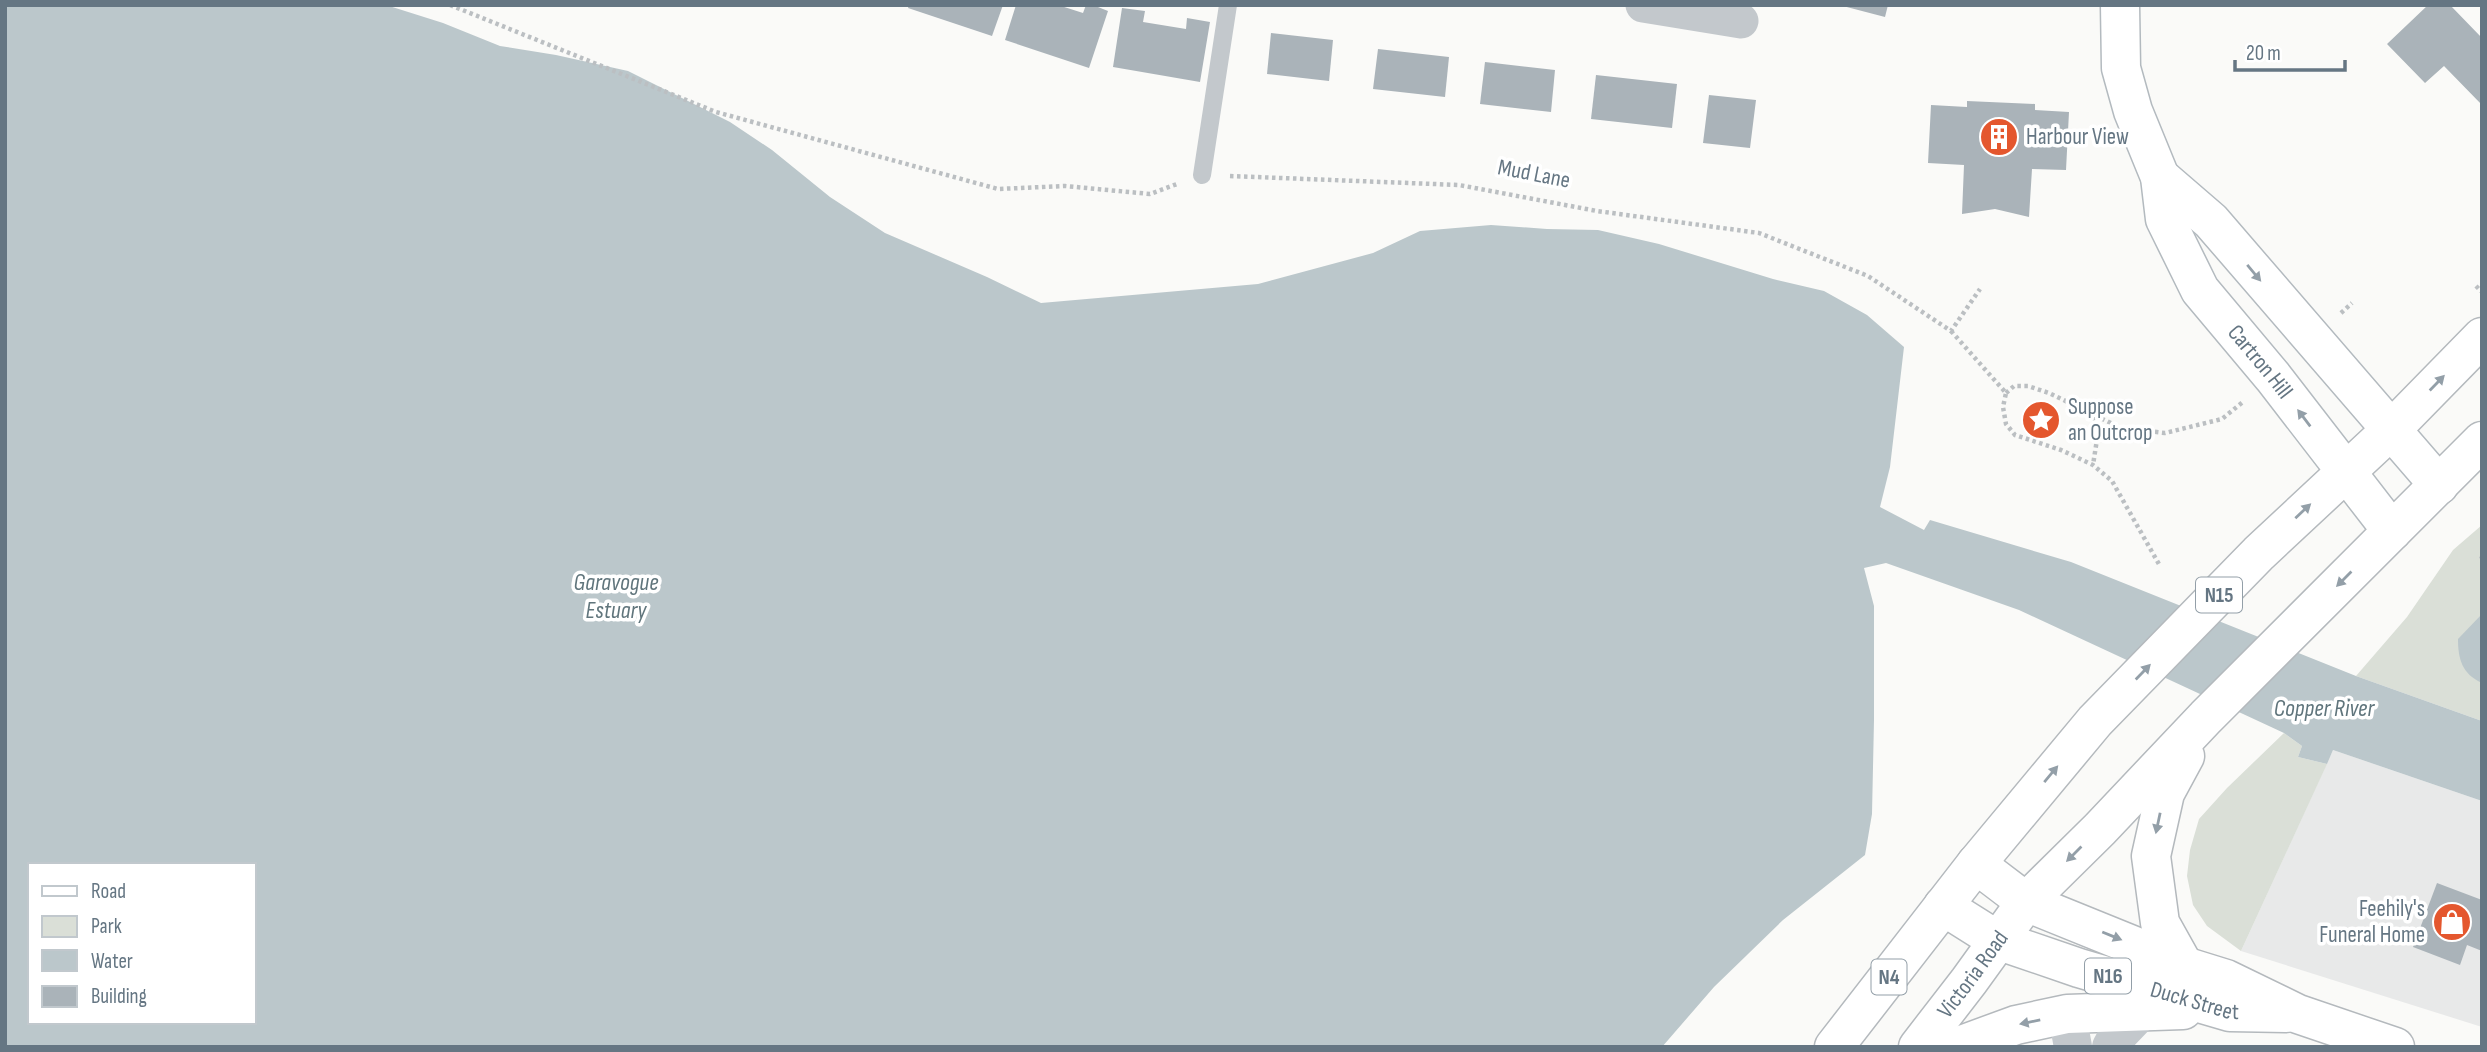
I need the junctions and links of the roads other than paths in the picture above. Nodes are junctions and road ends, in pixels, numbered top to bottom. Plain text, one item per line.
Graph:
1 (1228, 5) edge
2 (1643, 5) edge
3 (2120, 5) edge
4 (1741, 22) dead end
5 (1202, 175) road end
6 (2160, 177) junction
7 (2482, 337) edge
8 (2392, 429) junction
9 (2482, 441) edge
10 (2346, 471) junction
11 (2438, 485) junction
12 (2392, 531) junction
13 (2206, 717) junction
14 (1976, 864) junction
15 (2026, 902) junction
16 (1942, 906) junction
17 (1997, 940) junction
18 (2184, 966) junction
19 (2220, 1009) junction
20 (2141, 1011) junction
21 (2298, 1014) junction
22 (2070, 1030) edge
23 (1834, 1047) edge
24 (1918, 1047) edge
25 (1956, 1047) edge
26 (2111, 1047) edge
27 (2395, 1047) edge

1 - 5 lane
2 - 4 street
3 - 6 main road, Cartron Hill
6 -> 8 main road, Cartron Hill
10 -> 6 main road, Cartron Hill
8 -> 7 main road, N15
8 - 10 main road, N15
8 - 11 main road, Cartron Hill
9 - 11 main road, Victoria Road
10 - 12 main road, Cartron Hill
14 -> 10 main road, N15
11 - 12 main road, Victoria Road
12 -> 13 main road, Victoria Road
13 -> 15 main road, Victoria Road
13 -> 18 main road
14 - 15 main road, Duck Street / N16
14 - 16 main road, N4
15 - 17 main road, Victoria Road
15 -> 18 main road, Duck Street / N16
16 - 17 main road, Duck Street / N16
16 - 23 main road, N4
17 - 19 main road, Duck Street / N16
17 - 24 main road, Victoria Road
18 - 21 main road, Duck Street / N16
19 - 20 main road
19 - 21 main road, Duck Street / N16
20 - 22 main road
20 - 26 street
21 - 27 main road, Duck Street / N16
22 -> 25 main road

